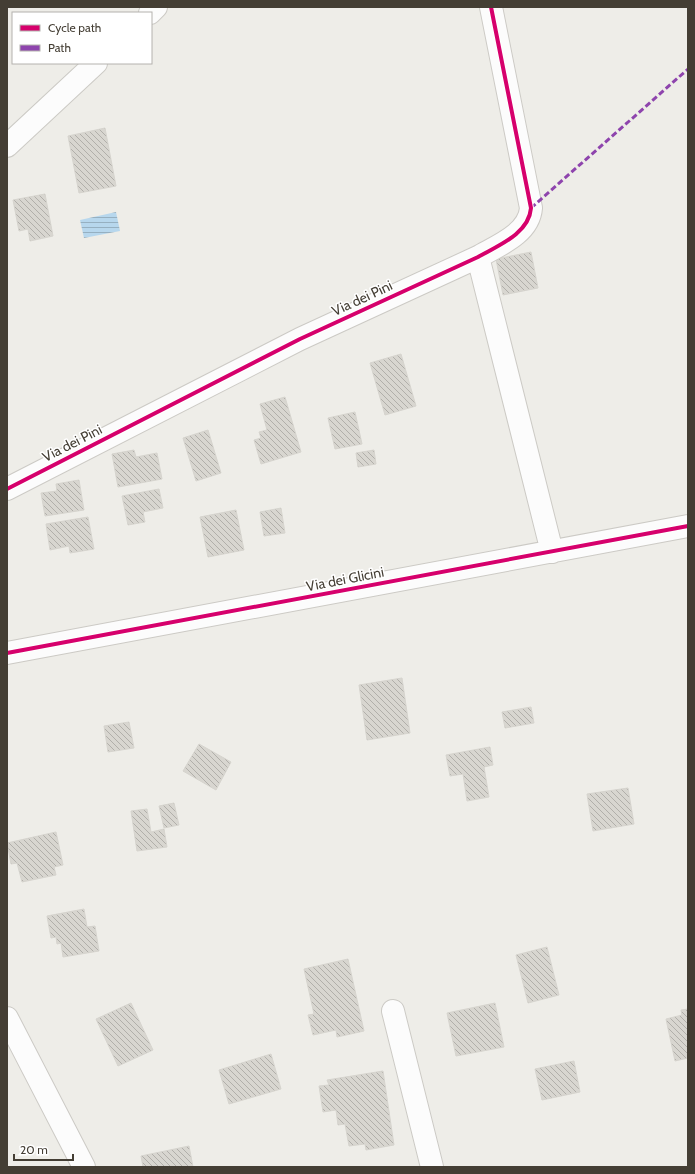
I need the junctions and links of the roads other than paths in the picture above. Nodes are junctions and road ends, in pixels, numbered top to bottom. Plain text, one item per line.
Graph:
1 (491, 7) edge
2 (95, 64) edge
3 (7, 146) edge
4 (478, 257) junction
5 (7, 489) edge
6 (688, 526) edge
7 (552, 552) junction
8 (7, 653) edge
9 (393, 1011) dead end
10 (7, 1018) edge
11 (84, 1167) edge
12 (432, 1167) edge

1 - 4 street, Via dei Pini
2 - 3 street
4 - 5 street, Via dei Pini
4 - 7 street
6 - 7 street, Via dei Glicini
7 - 8 street, Via dei Glicini
9 - 12 street
10 - 11 street

